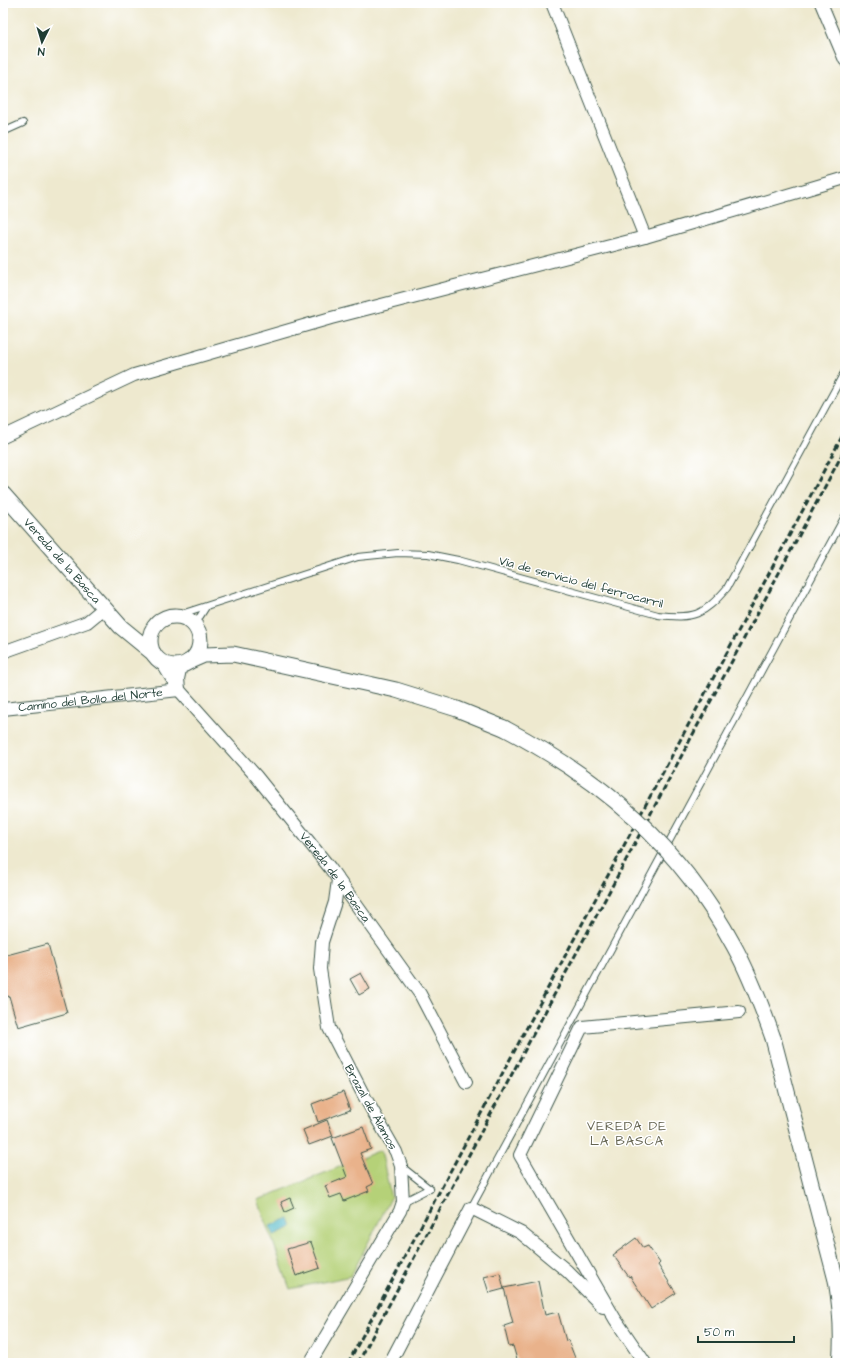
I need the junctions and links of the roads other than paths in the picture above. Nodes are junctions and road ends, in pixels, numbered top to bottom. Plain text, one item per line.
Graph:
1 (552, 3) edge
2 (821, 3) edge
3 (845, 60) edge
4 (23, 122) dead end
5 (3, 132) edge
6 (845, 178) edge
7 (645, 237) junction
8 (845, 371) edge
9 (3, 437) edge
10 (3, 494) edge
11 (845, 516) edge
12 (206, 607) junction
13 (104, 608) junction
14 (175, 616) junction
15 (157, 624) junction
16 (121, 627) junction
17 (198, 631) junction
18 (3, 652) edge
19 (233, 654) junction
20 (158, 658) junction
21 (184, 664) junction
22 (179, 690) junction
23 (3, 709) edge
24 (338, 880) junction
25 (739, 1012) dead end
26 (466, 1082) dead end
27 (402, 1166) junction
28 (403, 1202) junction
29 (471, 1208) junction
30 (615, 1319) junction
31 (310, 1363) edge
32 (390, 1363) edge
33 (646, 1363) edge
34 (840, 1363) edge

1 - 7 street
2 - 3 street
4 - 5 lane
6 - 7 street
7 - 9 street
8 - 12 lane, Vía de servicio del ferrocarril
10 - 13 street, Vereda de la Basca
11 - 29 lane
12 - 14 lane, Vía de servicio del ferrocarril
12 - 17 lane
13 - 16 street, Vereda de la Basca
13 - 18 street
14 - 15 street
14 - 17 street
15 - 16 street
15 - 20 street
16 - 20 street, Vereda de la Basca
17 - 19 street
17 - 21 street
19 - 21 street
19 - 34 street, bridge
20 - 21 street
20 - 22 street, Vereda de la Basca
21 - 22 street
22 - 23 street, Camino del Bollo del Norte
22 - 24 street, Vereda de la Basca
24 - 26 street, Vereda de la Basca
24 - 27 street, Brazal de Álamos
25 - 30 street
27 - 28 street, Brazal de Álamos
27 - 28 lane
28 - 31 street, Brazal de Álamos
29 - 30 street
29 - 32 street
30 - 33 street

